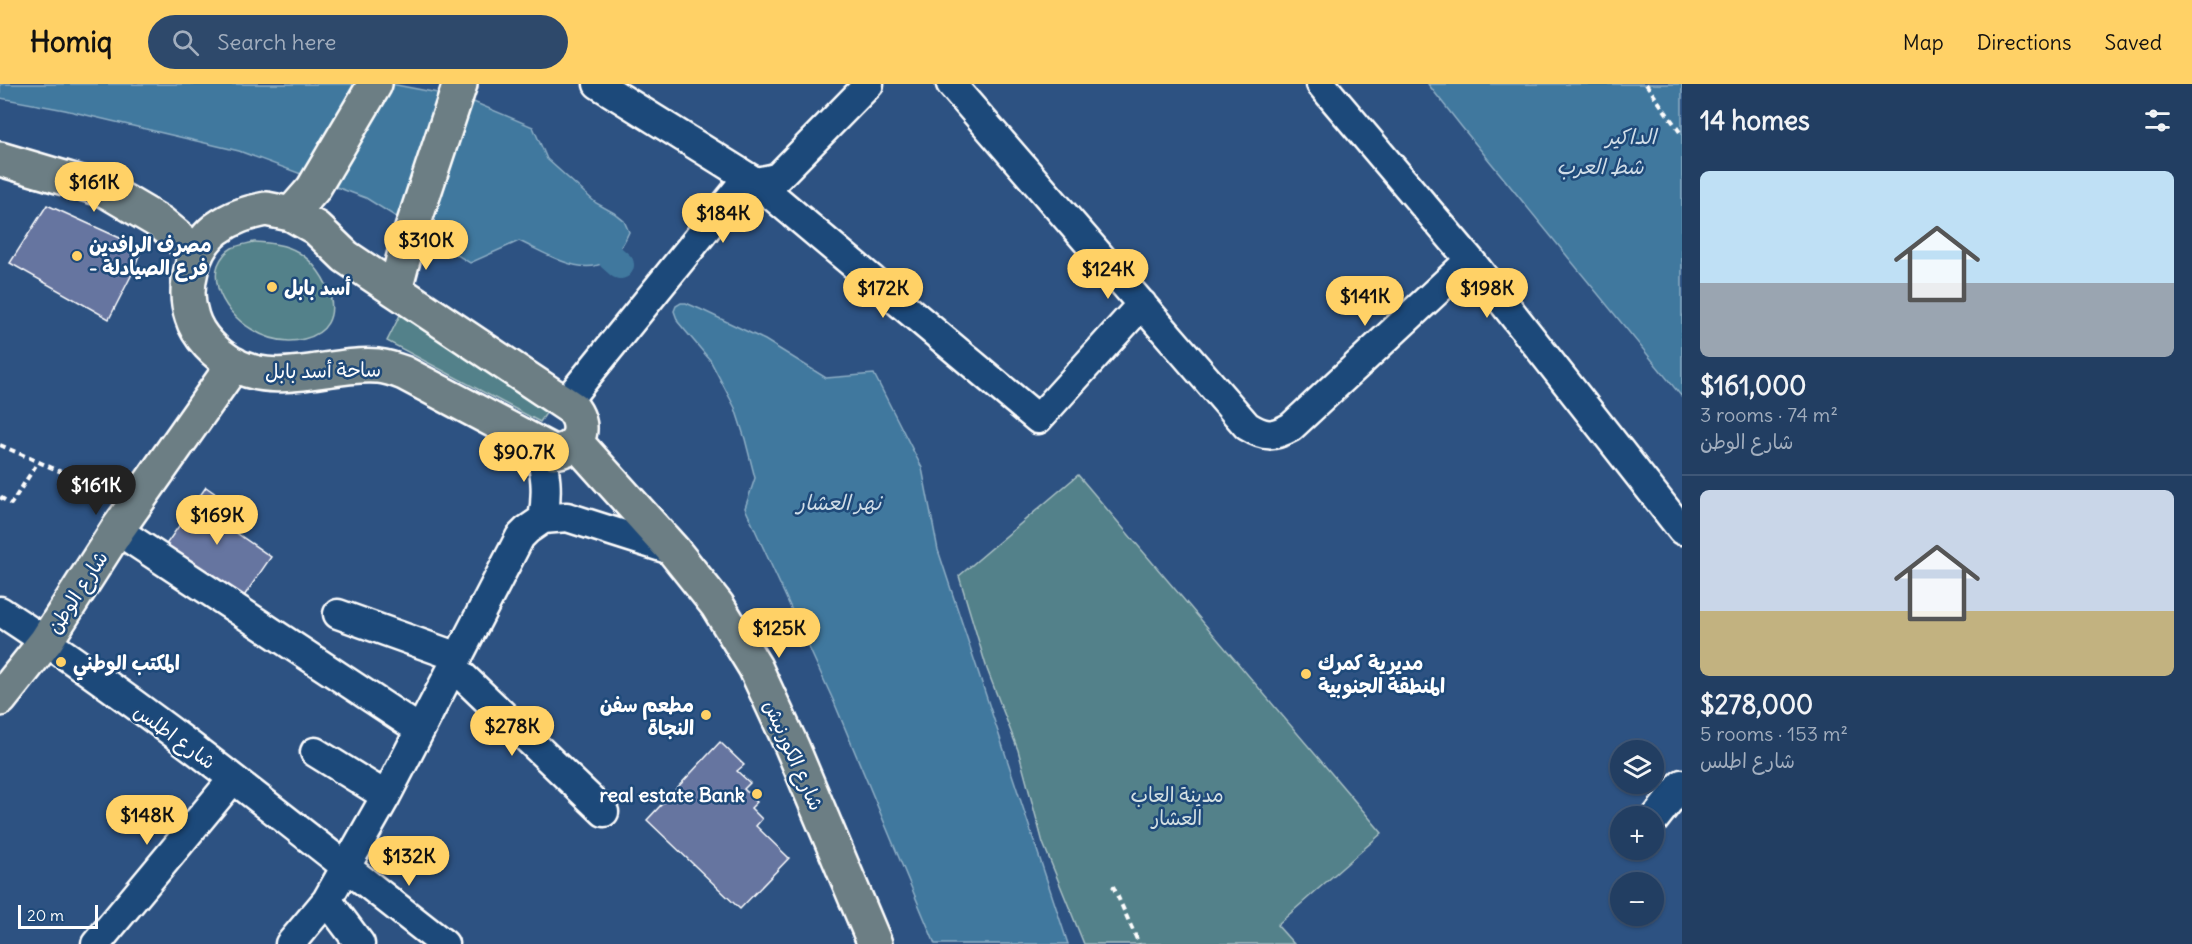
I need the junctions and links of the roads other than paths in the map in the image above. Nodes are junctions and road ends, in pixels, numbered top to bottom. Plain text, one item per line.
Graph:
1 (375, 84) edge
2 (460, 84) edge
3 (598, 84) edge
4 (869, 84) edge
5 (951, 84) edge
6 (1321, 84) edge
7 (0, 159) edge
8 (757, 183) junction
9 (291, 214) junction
10 (197, 253) junction
11 (1470, 260) junction
12 (395, 290) junction
13 (1142, 304) junction
14 (234, 364) junction
15 (565, 403) junction
16 (576, 442) junction
17 (538, 445) junction
18 (126, 517) junction
19 (543, 519) junction
20 (1682, 530) edge
21 (674, 551) junction
22 (0, 611) edge
23 (338, 614) dead end
24 (46, 641) junction
25 (455, 662) junction
26 (0, 699) edge
27 (420, 730) junction
28 (315, 752) dead end
29 (233, 779) junction
30 (1682, 784) edge
31 (386, 796) junction
32 (1664, 807) edge
33 (604, 812) dead end
34 (345, 868) junction
35 (327, 900) junction
36 (96, 944) edge
37 (290, 944) edge
38 (360, 944) edge
39 (444, 944) edge
40 (875, 944) edge

1 - 9 main road
2 - 12 main road
3 - 8 street
4 - 8 street
5 - 13 street
6 - 11 street
7 - 10 main road
8 - 13 street
8 - 15 street
9 - 10 main road, ساحة أسد بابل
9 - 12 main road, ساحة أسد بابل
10 - 14 main road, ساحة أسد بابل
11 - 13 street
11 - 20 street
12 - 15 main road, ساحة أسد بابل
14 - 17 main road, ساحة أسد بابل
14 - 18 main road, شارع الوطن
15 - 16 main road, ساحة أسد بابل
16 - 17 main road, ساحة أسد بابل
16 - 21 main road, شارع الكورنيش
17 - 19 street
18 - 24 main road, شارع الوطن
18 - 27 street
19 - 21 street
19 - 25 street
21 - 40 main road, شارع الكورنيش
22 - 24 street, شارع اطلس
23 - 25 street
24 - 26 main road, شارع الوطن
24 - 29 street, شارع اطلس
25 - 27 street
25 - 33 street
27 - 31 street
28 - 31 street
29 - 34 street, شارع اطلس
29 - 36 street
30 - 32 street
31 - 34 street
34 - 35 street
34 - 39 street, شارع اطلس
35 - 37 street
35 - 38 street

